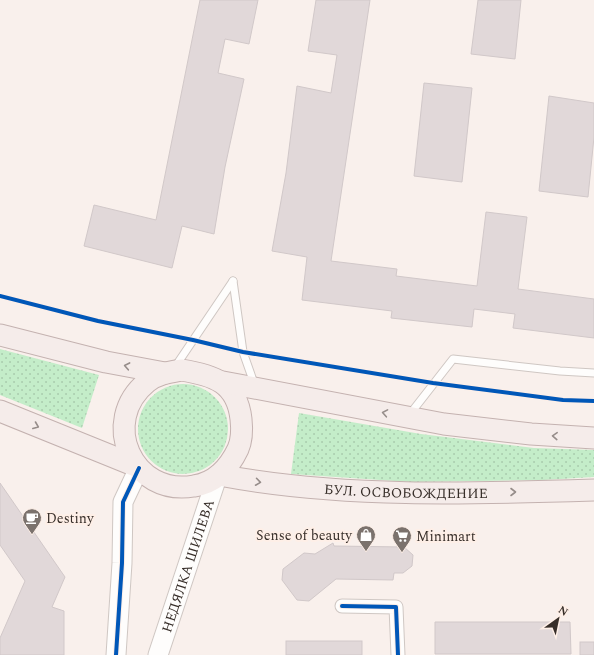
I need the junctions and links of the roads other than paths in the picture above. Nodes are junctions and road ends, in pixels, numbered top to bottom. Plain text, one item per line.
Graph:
1 (0, 335) edge
2 (168, 372) junction
3 (594, 372) edge
4 (223, 382) junction
5 (256, 388) junction
6 (0, 411) edge
7 (408, 416) junction
8 (594, 438) edge
9 (137, 467) junction
10 (218, 476) junction
11 (594, 490) edge
12 (342, 606) dead end
13 (116, 655) edge
14 (158, 655) edge
15 (398, 655) edge

2 -> 1 main road
2 - 4 main road
2 - 5 lane
2 - 9 main road
3 - 7 lane
4 - 5 main road
4 - 10 main road
7 -> 5 main road
6 -> 9 main road
8 -> 7 main road
9 - 10 main road
9 - 13 street
10 -> 11 main road, БУЛ. ОСВОБОЖДЕНИЕ
10 - 14 street, НЕДЯЛКА ШИЛЕВА
12 - 15 street

